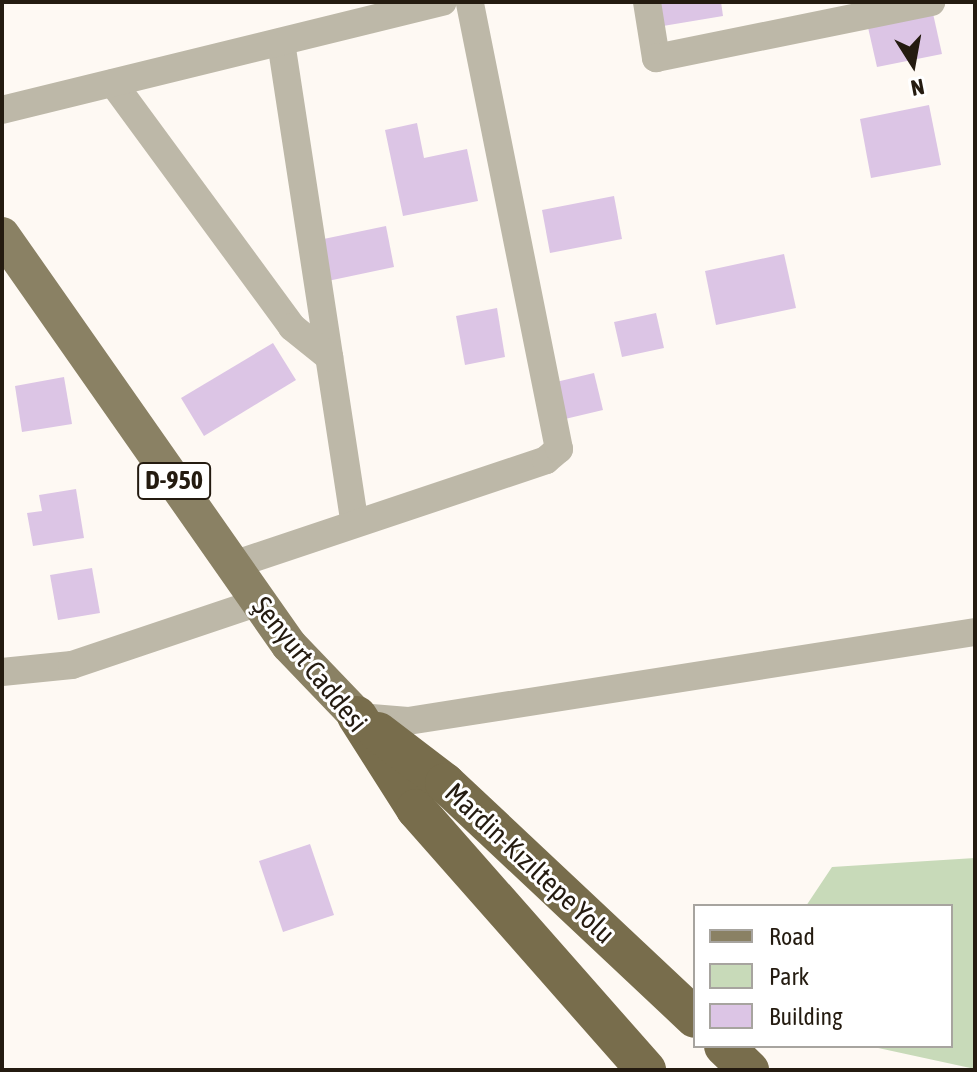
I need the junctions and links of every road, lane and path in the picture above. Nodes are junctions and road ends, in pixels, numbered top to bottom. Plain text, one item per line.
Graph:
1 (443, 2) edge
2 (470, 2) edge
3 (647, 2) edge
4 (931, 2) edge
5 (281, 42) junction
6 (113, 83) junction
7 (2, 110) edge
8 (2, 235) edge
9 (329, 357) junction
10 (354, 520) junction
11 (233, 565) junction
12 (259, 602) junction
13 (975, 632) edge
14 (2, 672) edge
15 (357, 716) junction
16 (693, 1016) edge
17 (726, 1048) edge
18 (646, 1070) edge
19 (749, 1070) edge

1 - 5 street
2 - 10 street
3 - 4 street
5 - 6 street
5 - 9 street
6 - 7 street
6 - 9 street
8 - 11 main road, Şenyurt Caddesi / D-950
9 - 10 street
10 - 11 street
11 - 12 main road, Şenyurt Caddesi / D-950
12 - 14 street
12 - 15 main road, Şenyurt Caddesi / D-950
13 - 15 street
15 - 16 highway, Mardin-Kızıltepe Yolu / D-950
15 - 18 highway, Şenyurt Caddesi / D-950
17 - 19 highway

